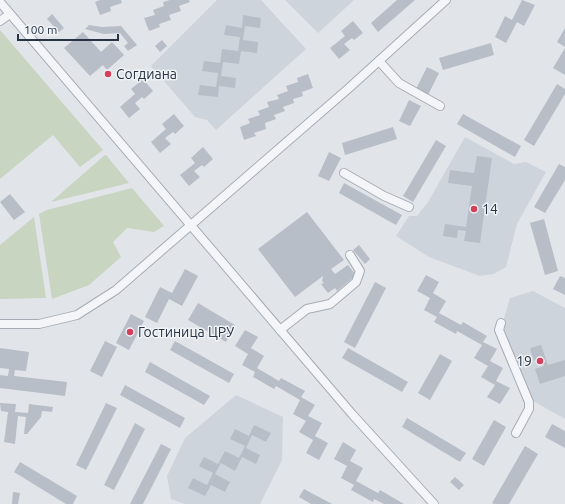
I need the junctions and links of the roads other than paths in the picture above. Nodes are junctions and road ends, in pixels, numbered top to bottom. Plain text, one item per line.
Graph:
1 (446, 0) edge
2 (0, 2) edge
3 (10, 14) junction
4 (0, 21) edge
5 (379, 61) junction
6 (440, 106) dead end
7 (344, 173) dead end
8 (409, 206) dead end
9 (190, 226) junction
10 (350, 255) dead end
11 (502, 323) dead end
12 (0, 324) edge
13 (280, 330) junction
14 (516, 432) dead end
15 (434, 504) edge

1 - 5 street
2 - 3 street
3 - 4 street
3 - 9 street
5 - 6 street
5 - 9 street
7 - 8 street
9 - 12 street
9 - 13 street
10 - 13 street
11 - 14 street
13 - 15 street

